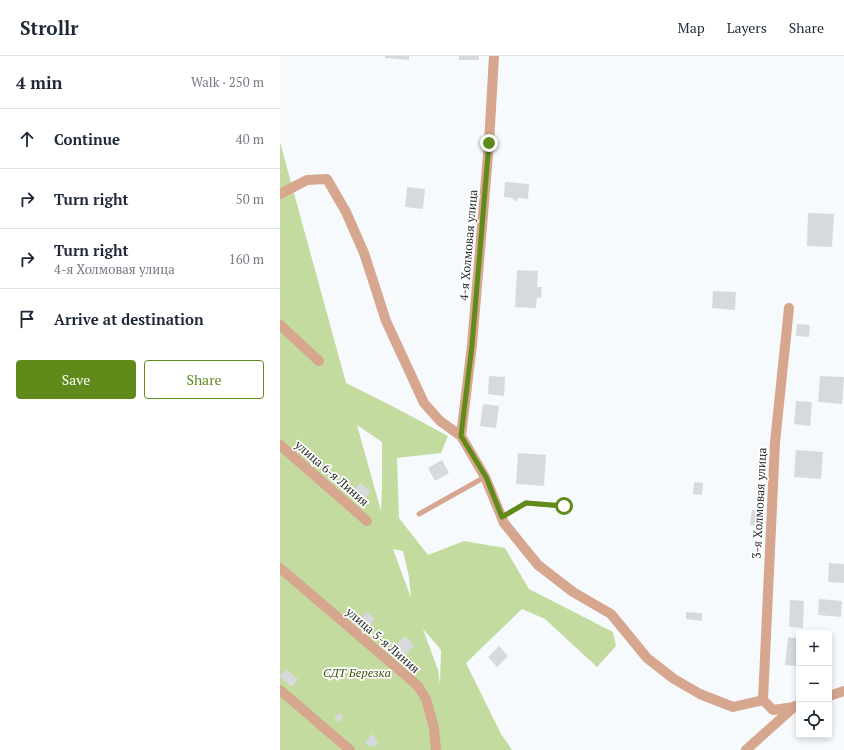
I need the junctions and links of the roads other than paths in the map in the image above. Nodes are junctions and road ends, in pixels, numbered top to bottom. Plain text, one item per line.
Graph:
1 (494, 56) edge
2 (280, 194) edge
3 (789, 308) dead end
4 (280, 325) edge
5 (319, 361) dead end
6 (461, 436) junction
7 (280, 445) edge
8 (486, 477) junction
9 (564, 506) dead end
10 (419, 514) dead end
11 (502, 517) junction
12 (367, 521) dead end
13 (280, 568) edge
14 (280, 690) edge
15 (844, 691) edge
16 (832, 695) edge
17 (763, 700) junction
18 (796, 706) edge
19 (796, 707) edge
20 (350, 750) edge
21 (436, 750) edge
22 (746, 750) edge

1 - 6 street, 4-я Холмовая улица
2 - 6 street
3 - 17 street, 3-я Холмовая улица
4 - 5 street
6 - 8 street
7 - 12 street, улица 6-я Линия
8 - 10 lane
8 - 11 street
9 - 11 lane
11 - 17 street
13 - 21 street, улица 5-я Линия
14 - 20 street
15 - 16 street
17 - 18 street
19 - 22 street

